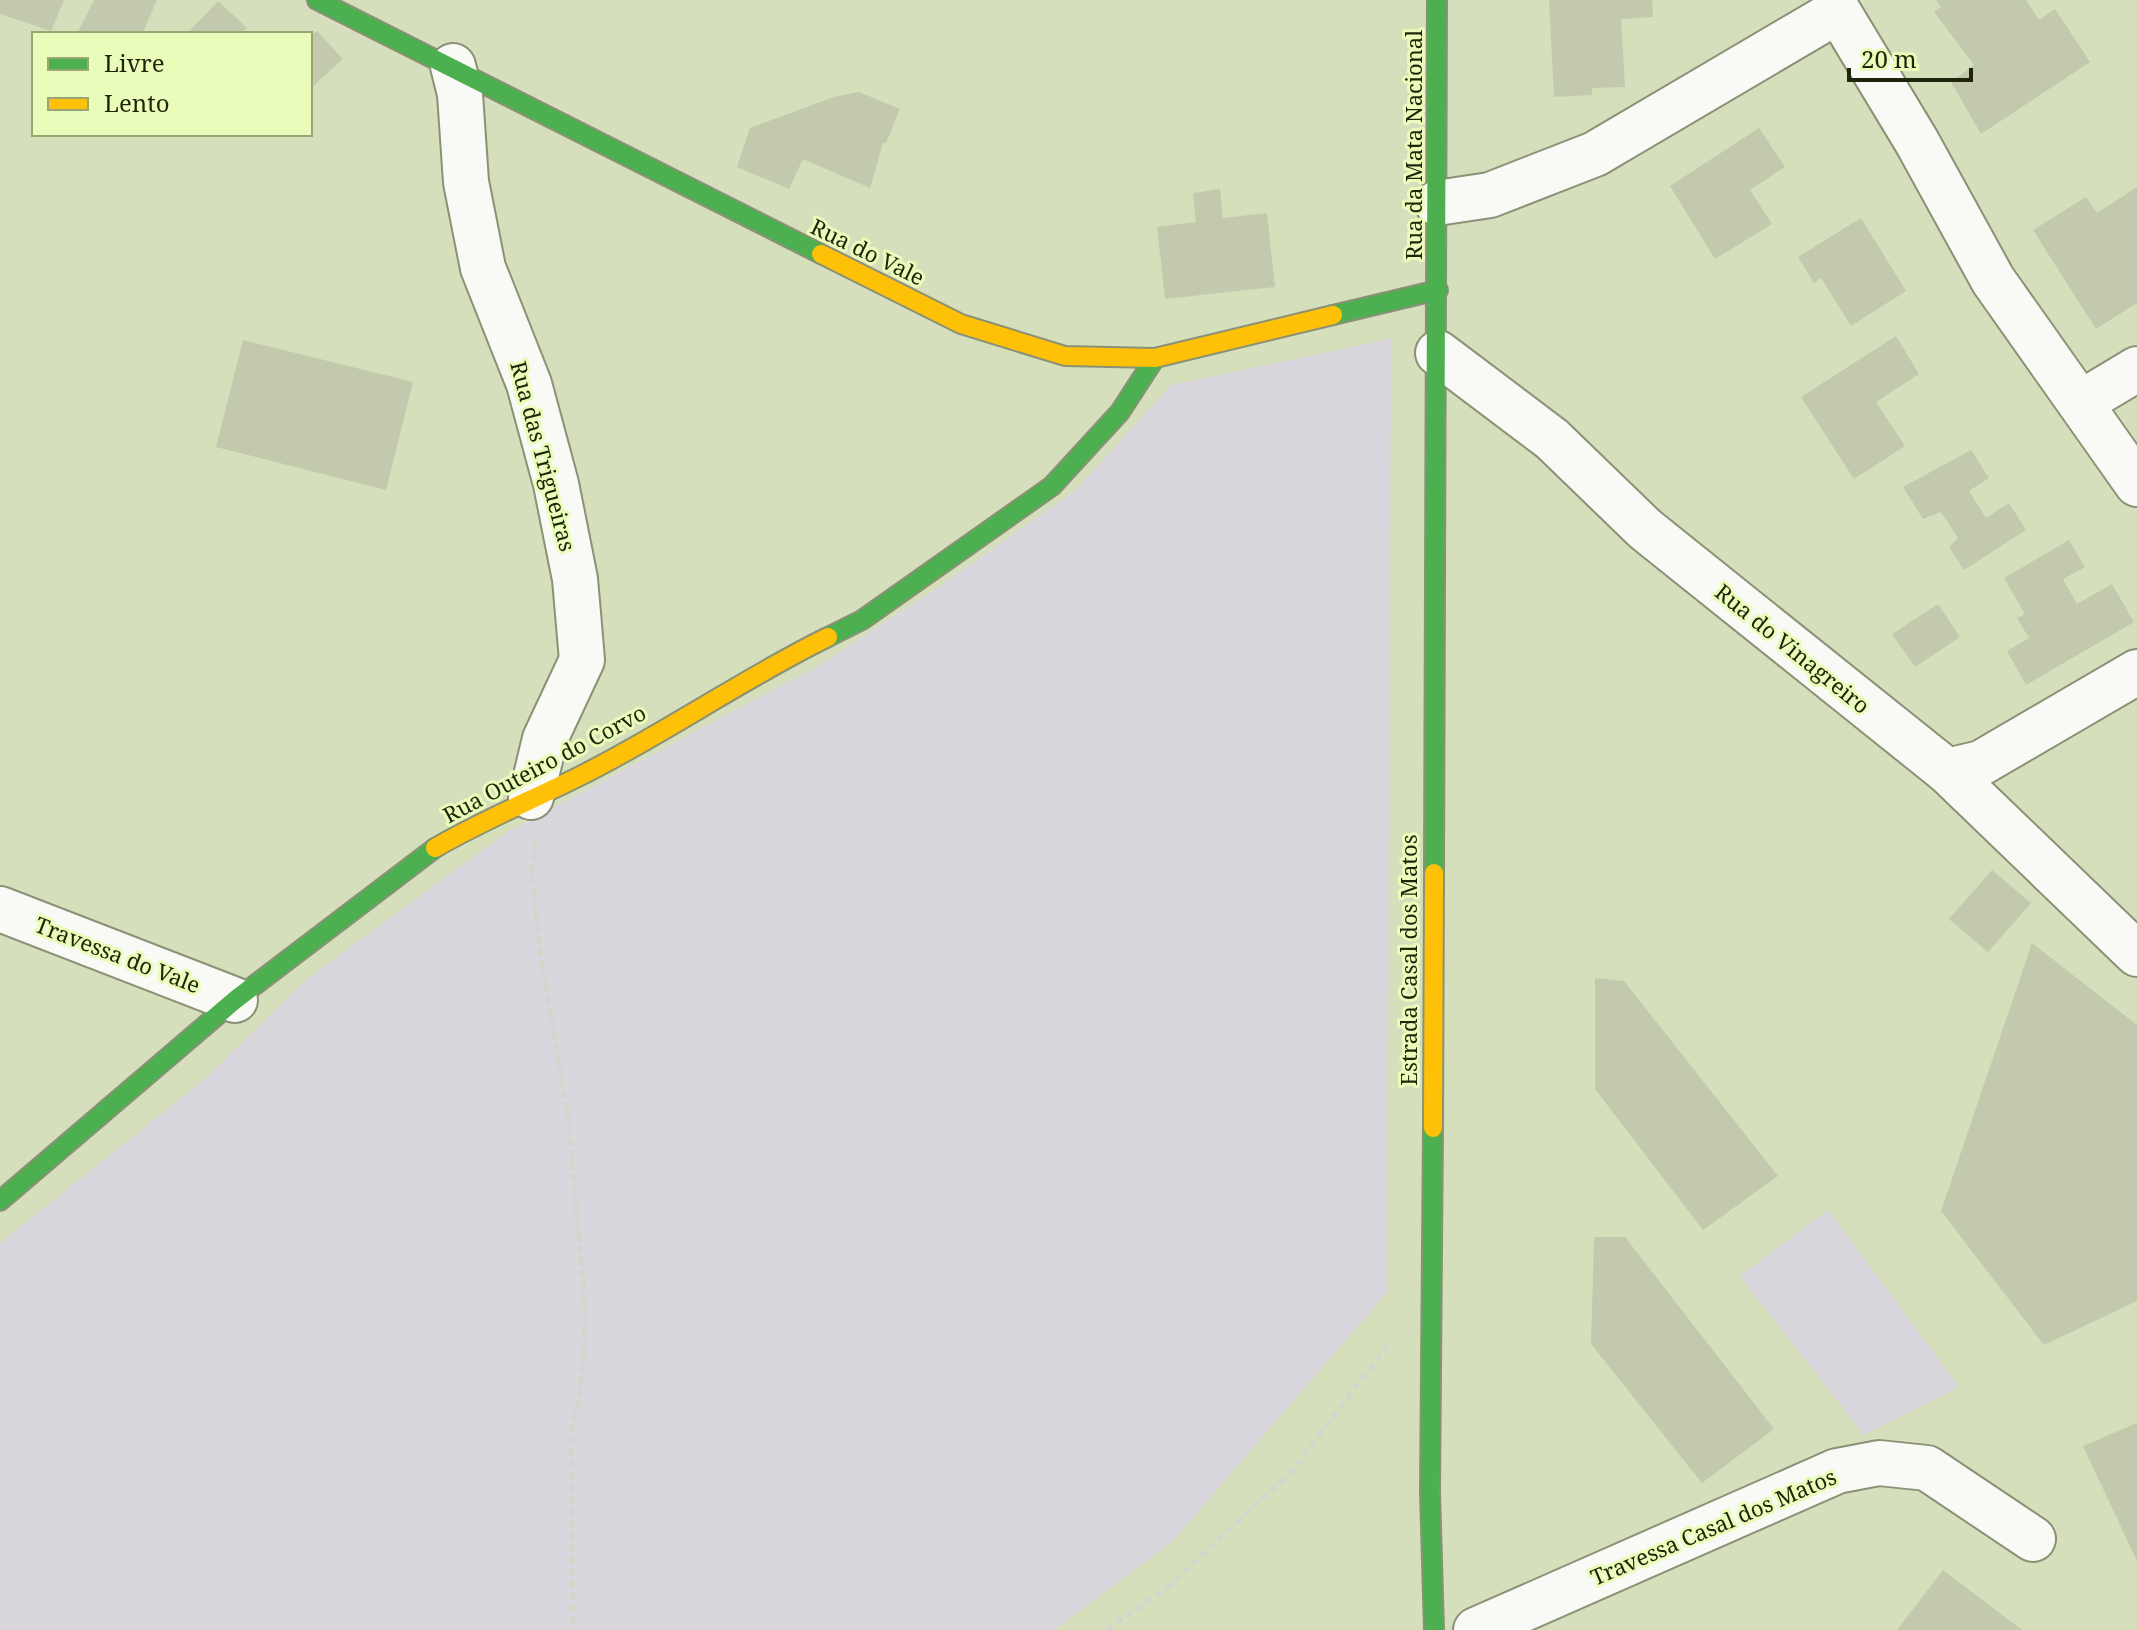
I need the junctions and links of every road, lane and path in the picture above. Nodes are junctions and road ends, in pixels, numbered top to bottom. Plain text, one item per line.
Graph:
1 (317, 0) edge
2 (1437, 0) edge
3 (1838, 6) edge
4 (453, 66) junction
5 (1437, 203) junction
6 (1438, 290) junction
7 (1438, 353) junction
8 (1155, 358) junction
9 (2137, 369) edge
10 (2082, 402) junction
11 (2137, 484) edge
12 (2137, 672) edge
13 (1947, 771) junction
14 (531, 797) junction
15 (0, 909) edge
16 (2137, 954) edge
17 (235, 1000) junction
18 (0, 1201) edge
19 (1430, 1301) junction
20 (2033, 1539) dead end
21 (573, 1630) edge
22 (1106, 1630) edge
23 (1434, 1630) edge
24 (1476, 1630) edge

1 - 4 street, Rua do Vale
2 - 5 street, Rua da Mata Nacional
3 - 5 street
3 - 10 street
4 - 8 street, Rua do Vale
4 - 14 street, Rua das Trigueiras
5 - 6 street, Rua da Mata Nacional
6 - 7 street, Estrada Casal dos Matos
6 - 8 street, Rua do Vale
7 - 13 street, Rua do Vinagreiro
7 - 19 street, Estrada Casal dos Matos
8 - 14 street, Rua Outeiro do Corvo
9 - 10 street
10 - 11 street
12 - 13 street
13 - 16 street, Rua do Vinagreiro
14 - 17 street, Rua Outeiro do Corvo
14 - 21 path
15 - 17 street, Travessa do Vale
17 - 18 street, Rua Outeiro do Corvo
19 - 22 path
19 - 23 street, Estrada Casal dos Matos
20 - 24 street, Travessa Casal dos Matos

